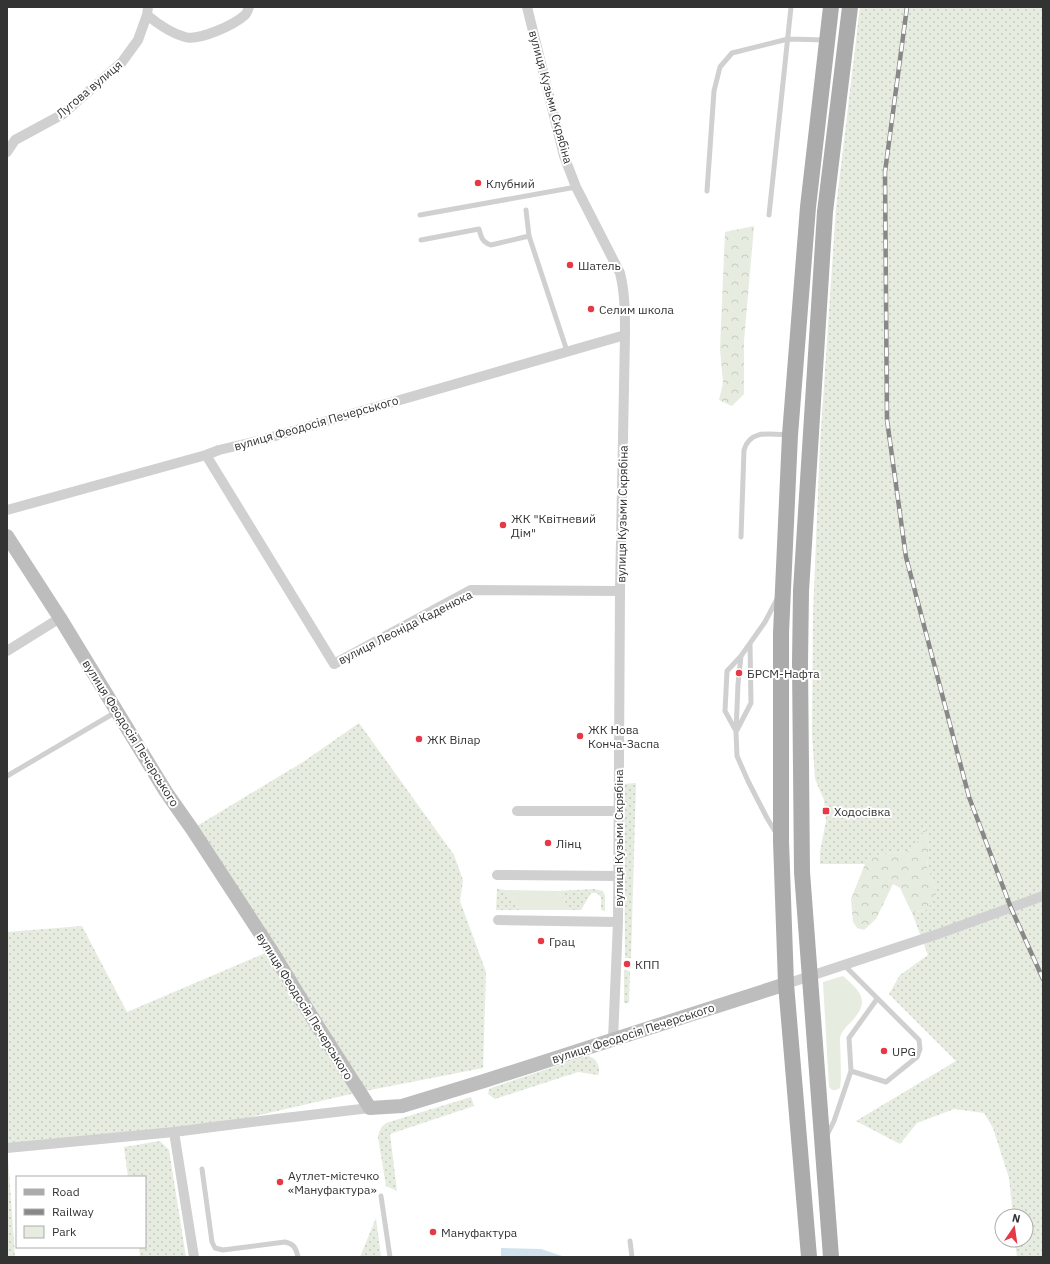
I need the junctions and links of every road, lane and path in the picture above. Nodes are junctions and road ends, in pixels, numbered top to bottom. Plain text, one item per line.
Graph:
1 (249, 7) edge
2 (528, 7) edge
3 (791, 7) edge
4 (831, 7) edge
5 (850, 7) edge
6 (148, 11) edge
7 (788, 39) junction
8 (827, 40) junction
9 (7, 152) edge
10 (576, 187) junction
11 (707, 191) dead end
12 (526, 210) dead end
13 (420, 215) dead end
14 (769, 215) dead end
15 (529, 236) junction
16 (420, 240) dead end
17 (625, 335) junction
18 (567, 351) junction
19 (790, 435) junction
20 (206, 455) junction
21 (7, 510) edge
22 (741, 537) dead end
23 (9, 545) edge
24 (783, 587) junction
25 (620, 592) junction
26 (60, 618) junction
27 (750, 644) junction
28 (7, 651) edge
29 (741, 656) junction
30 (117, 711) junction
31 (736, 732) junction
32 (7, 776) edge
33 (517, 811) dead end
34 (618, 811) junction
35 (781, 841) junction
36 (497, 875) dead end
37 (618, 876) junction
38 (1043, 896) edge
39 (498, 920) dead end
40 (618, 922) junction
41 (843, 965) junction
42 (809, 976) junction
43 (786, 984) junction
44 (877, 999) junction
45 (613, 1039) junction
46 (851, 1071) junction
47 (370, 1108) junction
48 (174, 1132) junction
49 (822, 1145) junction
50 (7, 1148) edge
51 (202, 1169) dead end
52 (381, 1196) dead end
53 (630, 1241) dead end
54 (194, 1257) edge
55 (298, 1257) edge
56 (390, 1257) edge
57 (632, 1257) edge
58 (809, 1257) edge
59 (831, 1257) edge

1 - 6 street
2 - 10 street, вулиця Кузьми Скрябіна
3 - 7 lane
4 - 8 main road
5 - 42 main road
6 - 9 street, Лугова вулиця
7 - 8 lane
7 - 11 lane
7 - 14 lane
8 - 19 main road
10 - 13 lane
10 - 17 street, вулиця Кузьми Скрябіна
12 - 15 lane
15 - 16 lane
15 - 18 lane
17 - 18 street, вулиця Феодосія Печерського
17 - 25 street, вулиця Кузьми Скрябіна
18 - 20 street, вулиця Феодосія Печерського
19 - 22 lane
19 - 24 main road
20 - 21 street, вулиця Феодосія Печерського
20 - 25 street, вулиця Леоніда Каденюка
23 - 26 street, вулиця Феодосія Печерського
24 - 27 lane
24 - 35 main road
25 - 34 street, вулиця Кузьми Скрябіна
26 - 28 street
26 - 30 street, вулиця Феодосія Печерського
27 - 29 lane
27 - 31 lane
29 - 31 lane
29 - 31 lane
30 - 32 lane
30 - 47 street, вулиця Феодосія Печерського
31 - 35 lane
33 - 34 street
34 - 37 street, вулиця Кузьми Скрябіна
35 - 43 main road
36 - 37 street
37 - 40 street, вулиця Кузьми Скрябіна
38 - 41 street
39 - 40 street
40 - 45 street, вулиця Кузьми Скрябіна
41 - 42 street
41 - 44 lane
42 - 43 street
42 - 49 main road
43 - 45 street, вулиця Феодосія Печерського
43 - 58 main road
44 - 46 lane
44 - 46 lane
45 - 47 street, вулиця Феодосія Печерського
46 - 49 lane
47 - 48 street
48 - 50 street
48 - 54 street
49 - 59 main road
51 - 55 lane
52 - 56 lane
53 - 57 lane

